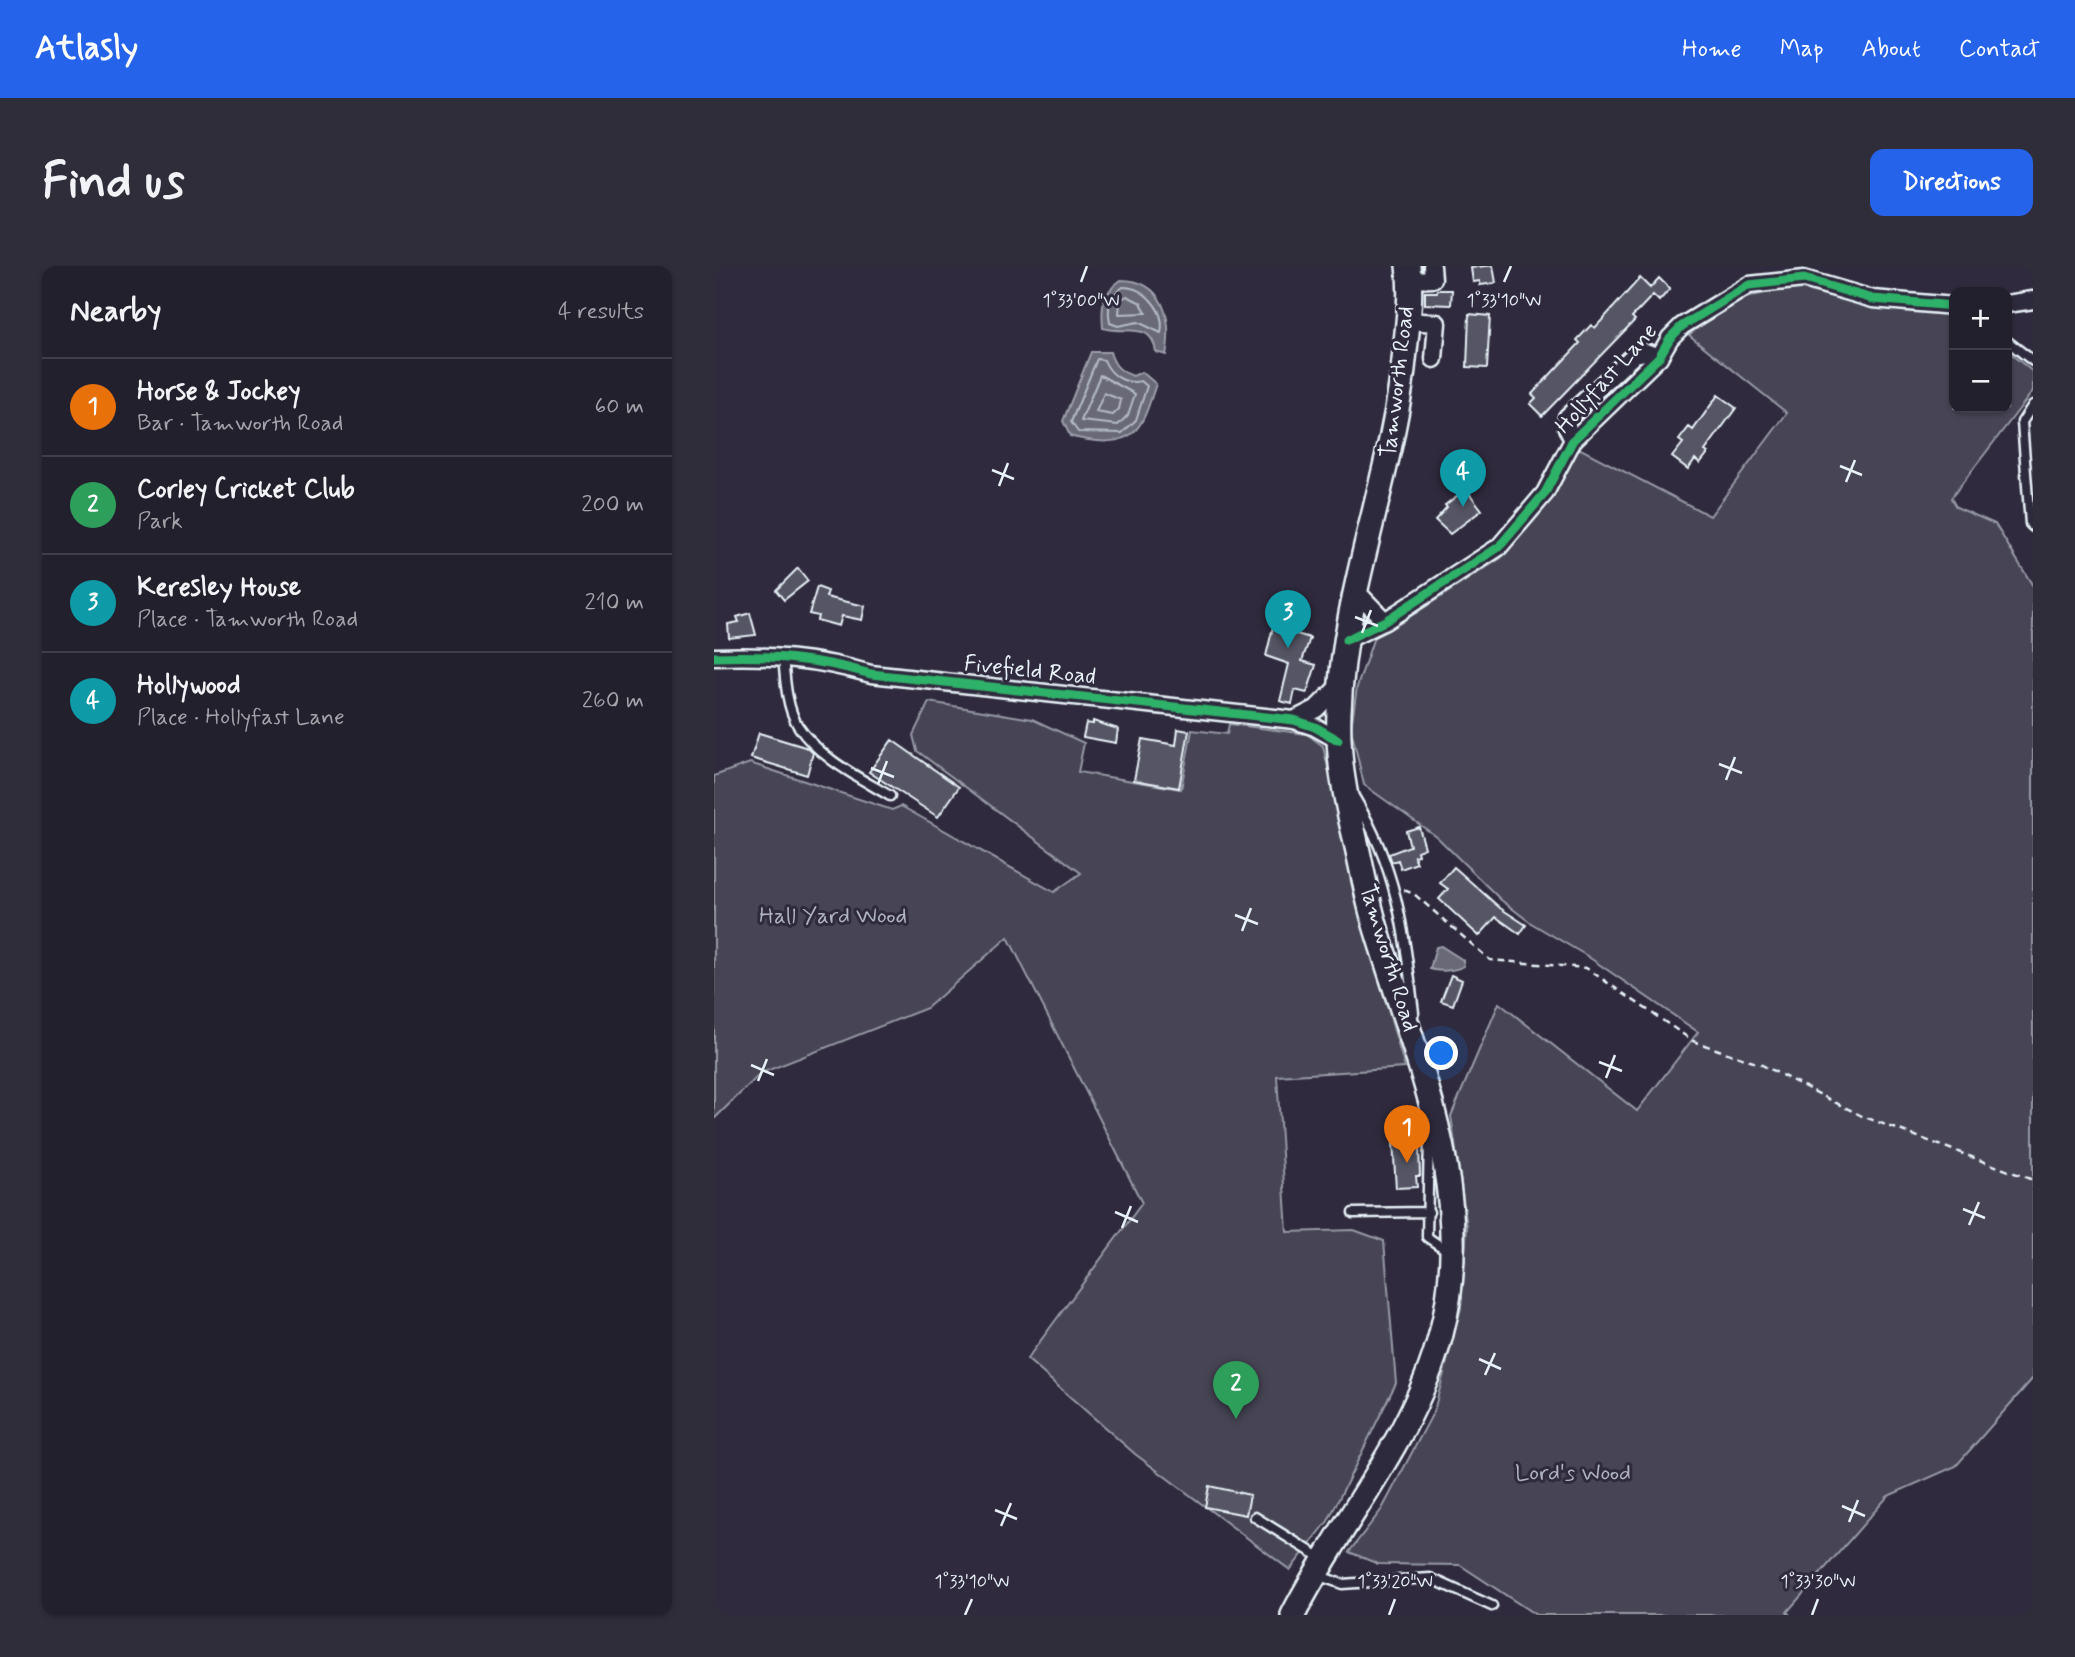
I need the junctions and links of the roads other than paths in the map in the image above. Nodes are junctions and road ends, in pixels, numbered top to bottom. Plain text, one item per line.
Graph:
1 (1432, 266) edge
2 (1409, 273) edge
3 (2033, 300) edge
4 (2012, 303) edge
5 (1949, 306) edge
6 (1408, 321) junction
7 (2012, 345) edge
8 (1434, 359) dead end
9 (2033, 361) edge
10 (2033, 405) edge
11 (2033, 527) edge
12 (1357, 592) junction
13 (1385, 621) junction
14 (1346, 640) junction
15 (783, 656) junction
16 (714, 657) edge
17 (1340, 685) junction
18 (1294, 720) junction
19 (1338, 740) junction
20 (1341, 775) junction
21 (890, 796) dead end
22 (1419, 1061) junction
23 (1429, 1096) junction
24 (1429, 1212) junction
25 (1353, 1213) dead end
26 (1453, 1255) junction
27 (1255, 1517) dead end
28 (1319, 1567) junction
29 (1492, 1606) dead end
30 (1293, 1615) edge

1 - 2 street
2 - 6 main road, Tamworth Road
3 - 4 street
5 - 13 street, Hollyfast Lane
6 - 8 street
6 - 12 main road, Tamworth Road
7 - 9 lane
10 - 11 lane
12 - 13 street
12 - 14 main road, Tamworth Road
13 - 14 street, Hollyfast Lane
14 - 17 main road, Tamworth Road
15 - 16 street, Fivefield Road
15 - 18 street, Fivefield Road
15 - 21 lane
17 - 18 street
17 - 19 main road, Tamworth Road
18 - 19 street, Fivefield Road
19 - 20 main road, Tamworth Road
20 - 22 main road, Tamworth Road
20 - 22 lane
22 - 23 main road, Tamworth Road
23 - 24 lane
23 - 26 main road, Tamworth Road
24 - 25 lane
24 - 26 lane
26 - 28 main road, Tamworth Road
27 - 28 lane
28 - 29 lane
28 - 30 main road, Tamworth Road

